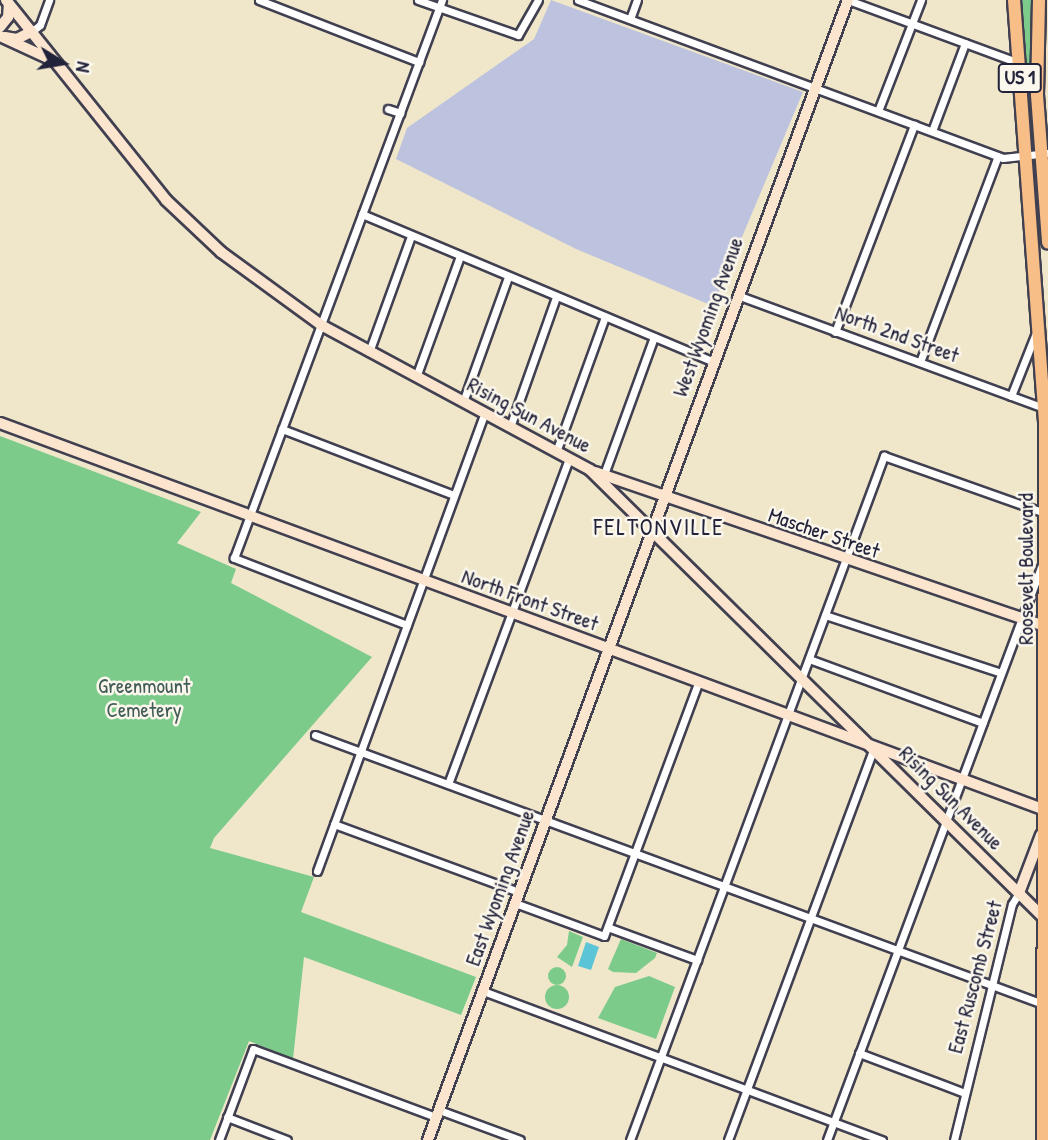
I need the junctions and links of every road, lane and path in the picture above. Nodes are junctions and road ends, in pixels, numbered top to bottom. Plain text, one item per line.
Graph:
1 (49, 0) edge
2 (259, 0) edge
3 (418, 0) edge
4 (538, 0) edge
5 (578, 0) edge
6 (637, 0) edge
7 (848, 0) edge
8 (921, 0) edge
9 (1014, 0) edge
10 (1039, 0) edge
11 (7, 2) edge
12 (589, 2) edge
13 (440, 4) edge
14 (630, 19) junction
15 (912, 24) junction
16 (0, 27) edge
17 (31, 32) junction
18 (0, 36) edge
19 (965, 43) junction
20 (51, 60) junction
21 (419, 62) junction
22 (1019, 64) junction
23 (815, 88) junction
24 (388, 109) dead end
25 (878, 111) junction
26 (400, 113) junction
27 (914, 125) junction
28 (932, 131) junction
29 (1045, 154) edge
30 (998, 156) junction
31 (1026, 157) junction
32 (362, 214) junction
33 (411, 236) junction
34 (1048, 243) edge
35 (460, 256) junction
36 (508, 277) junction
37 (736, 295) junction
38 (556, 297) junction
39 (605, 317) junction
40 (321, 325) junction
41 (1039, 326) junction
42 (835, 332) junction
43 (653, 337) junction
44 (1048, 348) edge
45 (369, 352) junction
46 (712, 361) junction
47 (919, 362) junction
48 (416, 377) junction
49 (1011, 396) junction
50 (463, 402) junction
51 (1045, 408) junction
52 (484, 414) junction
53 (0, 423) edge
54 (510, 427) junction
55 (282, 429) junction
56 (556, 452) junction
57 (569, 459) junction
58 (590, 470) junction
59 (603, 477) junction
60 (454, 495) junction
61 (662, 497) junction
62 (1045, 513) junction
63 (250, 516) junction
64 (649, 533) junction
65 (1045, 557) junction
66 (844, 560) junction
67 (423, 580) junction
68 (512, 614) junction
69 (825, 615) junction
70 (1021, 618) junction
71 (407, 625) junction
72 (1046, 626) edge
73 (607, 649) junction
74 (809, 659) junction
75 (1001, 673) junction
76 (800, 679) junction
77 (698, 683) junction
78 (786, 716) junction
79 (983, 723) junction
80 (315, 735) dead end
81 (874, 748) junction
82 (360, 752) junction
83 (1048, 754) edge
84 (1044, 771) junction
85 (962, 780) junction
86 (448, 784) junction
87 (1046, 811) edge
88 (545, 819) junction
89 (946, 822) junction
90 (334, 824) junction
91 (1044, 828) junction
92 (637, 854) junction
93 (317, 871) dead end
94 (724, 886) junction
95 (519, 892) junction
96 (1018, 893) junction
97 (514, 903) junction
98 (812, 918) junction
99 (1046, 920) edge
100 (610, 928) junction
101 (897, 951) junction
102 (697, 960) junction
103 (992, 985) junction
104 (482, 991) junction
105 (1043, 1004) junction
106 (859, 1053) junction
107 (661, 1059) junction
108 (747, 1090) junction
109 (965, 1093) junction
110 (438, 1113) junction
111 (227, 1117) junction
112 (834, 1122) junction
113 (219, 1140) edge
114 (288, 1140) edge
115 (428, 1140) edge
116 (520, 1140) edge
117 (630, 1140) edge
118 (728, 1140) edge
119 (827, 1140) edge
120 (882, 1140) edge
121 (954, 1140) edge
122 (1043, 1140) edge

1 - 17 street
2 - 21 street
3 - 13 street
4 - 13 street
5 - 12 street
6 - 14 street
7 - 15 street
7 - 23 street, West Wyoming Avenue
8 - 15 street
9 - 22 highway, Roosevelt Boulevard / US 1
10 - 29 highway, US 1
11 - 16 street
11 - 17 street, Rising Sun Avenue
12 - 14 street
13 - 21 street
14 - 23 street
15 - 19 street
15 - 25 street
17 - 18 street
17 - 20 street, Rising Sun Avenue
18 - 20 street
19 - 22 street
19 - 28 street
20 - 40 street, Rising Sun Avenue
21 - 26 street
22 - 31 highway, Roosevelt Boulevard / US 1
23 - 25 street
23 - 37 street, West Wyoming Avenue
24 - 26 street
25 - 27 street
26 - 32 street
27 - 28 street
27 - 42 street
28 - 30 street
29 - 31 street
29 - 34 highway, US 1
30 - 31 street
30 - 47 street
31 - 41 highway, Roosevelt Boulevard / US 1
32 - 33 street
32 - 40 street
33 - 35 street
33 - 45 street
35 - 36 street
35 - 48 street
36 - 38 street
36 - 50 street
37 - 42 street, North 2nd Street
37 - 46 street, West Wyoming Avenue
38 - 39 street
38 - 54 street
39 - 43 street
39 - 56 street
40 - 45 street, Rising Sun Avenue
40 - 55 street
41 - 44 highway
41 - 49 street
41 - 51 highway, Roosevelt Boulevard / US 1
42 - 47 street, North 2nd Street
43 - 46 street
43 - 59 street
45 - 48 street, Rising Sun Avenue
46 - 61 street, West Wyoming Avenue
47 - 49 street, North 2nd Street
48 - 50 street, Rising Sun Avenue
49 - 51 street, North 2nd Street
50 - 52 street, Rising Sun Avenue
51 - 62 highway, Roosevelt Boulevard / US 1
52 - 54 street, Rising Sun Avenue
52 - 60 street
53 - 63 street, North Front Street
54 - 56 street, Rising Sun Avenue
55 - 60 street
55 - 63 street
56 - 57 street, Rising Sun Avenue
57 - 58 street, Rising Sun Avenue
57 - 68 street
58 - 59 street, Mascher Street
58 - 64 street, Rising Sun Avenue
59 - 61 street, Mascher Street
60 - 67 street
61 - 64 street, West Wyoming Avenue
61 - 66 street, Mascher Street
62 - 65 highway, Roosevelt Boulevard / US 1
62 - 66 street
63 - 67 street, North Front Street
63 - 71 street
64 - 73 street, West Wyoming Avenue
64 - 76 street, Rising Sun Avenue
65 - 70 street
65 - 72 highway, Roosevelt Boulevard / US 1
66 - 69 street
66 - 70 street, Mascher Street
67 - 68 street, North Front Street
67 - 71 street
68 - 73 street, North Front Street
68 - 86 street
69 - 74 street
69 - 75 street
70 - 72 street, Mascher Street
70 - 75 street
71 - 82 street
72 - 84 highway, Roosevelt Boulevard / US 1
73 - 77 street, North Front Street
73 - 88 street, East Wyoming Avenue
74 - 76 street
74 - 79 street
75 - 79 street
76 - 78 street
76 - 81 street, Rising Sun Avenue
77 - 78 street, North Front Street
77 - 92 street
78 - 81 street, North Front Street
78 - 94 street
79 - 85 street
80 - 82 street
81 - 85 street, North Front Street
81 - 89 street, Rising Sun Avenue
81 - 98 street
82 - 86 street
82 - 90 street
83 - 84 highway
84 - 87 highway, Roosevelt Boulevard / US 1
85 - 87 street, North Front Street
85 - 89 street
86 - 88 street
87 - 91 highway, Roosevelt Boulevard / US 1
88 - 92 street
88 - 95 street, East Wyoming Avenue
89 - 96 street, Rising Sun Avenue
89 - 101 street
90 - 93 street
90 - 95 street
91 - 96 street, East Ruscomb Street
91 - 99 highway, Roosevelt Boulevard / US 1
92 - 94 street
92 - 100 street
94 - 98 street
94 - 102 street
95 - 97 street, East Wyoming Avenue
96 - 99 street, Rising Sun Avenue
96 - 103 street, East Ruscomb Street
97 - 100 street
97 - 104 street, East Wyoming Avenue
98 - 101 street
98 - 108 street
99 - 105 highway, Roosevelt Boulevard / US 1
100 - 102 street
101 - 103 street
101 - 106 street
102 - 107 street
103 - 105 street
103 - 109 street, East Ruscomb Street
104 - 107 street
104 - 110 street, East Wyoming Avenue
105 - 122 highway, Roosevelt Boulevard / US 1
106 - 109 street
106 - 112 street
107 - 108 street
107 - 117 street
108 - 112 street
108 - 118 street
109 - 121 street, East Ruscomb Street
110 - 111 street
110 - 115 street, East Wyoming Avenue
110 - 116 street
111 - 113 street
111 - 114 street
112 - 119 street
112 - 120 street

